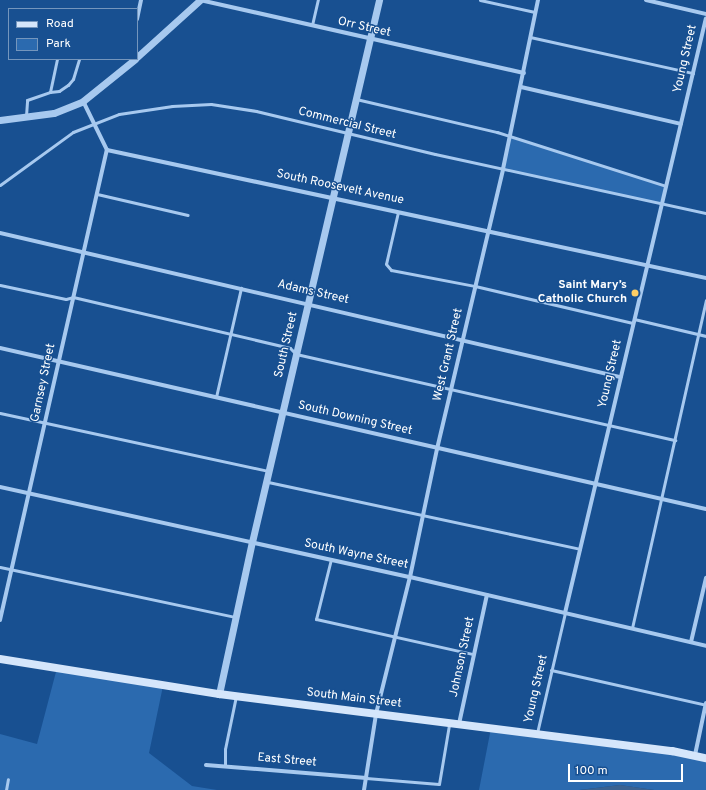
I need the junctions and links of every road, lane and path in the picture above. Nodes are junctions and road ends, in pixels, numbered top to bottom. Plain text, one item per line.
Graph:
1 (141, 0) edge
2 (200, 0) edge
3 (318, 0) edge
4 (379, 0) edge
5 (480, 0) edge
6 (538, 0) edge
7 (646, 0) edge
8 (535, 12) junction
9 (138, 14) edge
10 (706, 14) edge
11 (706, 18) edge
12 (311, 26) junction
13 (530, 37) junction
14 (370, 40) junction
15 (138, 56) edge
16 (58, 60) edge
17 (79, 60) edge
18 (128, 63) edge
19 (693, 72) junction
20 (524, 73) junction
21 (521, 86) junction
22 (50, 92) junction
23 (356, 99) junction
24 (83, 101) junction
25 (26, 118) junction
26 (0, 120) edge
27 (681, 124) junction
28 (94, 125) junction
29 (348, 133) junction
30 (509, 137) junction
31 (107, 150) junction
32 (503, 169) junction
33 (0, 185) edge
34 (666, 186) junction
35 (97, 194) junction
36 (333, 198) junction
37 (661, 203) junction
38 (398, 212) junction
39 (706, 213) edge
40 (188, 216) dead end
41 (488, 232) junction
42 (0, 233) edge
43 (82, 251) junction
44 (647, 265) junction
45 (706, 278) edge
46 (0, 285) edge
47 (475, 286) junction
48 (241, 287) junction
49 (73, 297) junction
50 (706, 300) edge
51 (308, 302) junction
52 (634, 321) junction
53 (230, 334) junction
54 (698, 334) junction
55 (706, 336) edge
56 (463, 339) junction
57 (0, 348) edge
58 (296, 354) junction
59 (59, 361) junction
60 (620, 377) junction
61 (451, 390) junction
62 (216, 397) junction
63 (0, 413) edge
64 (283, 413) junction
65 (46, 423) junction
66 (609, 425) junction
67 (675, 440) junction
68 (437, 448) junction
69 (270, 471) junction
70 (268, 482) junction
71 (595, 484) junction
72 (0, 487) edge
73 (30, 493) junction
74 (661, 499) junction
75 (706, 509) edge
76 (425, 514) junction
77 (252, 542) junction
78 (580, 549) junction
79 (331, 559) junction
80 (0, 567) edge
81 (12, 569) junction
82 (410, 577) junction
83 (706, 578) edge
84 (487, 594) junction
85 (565, 612) junction
86 (236, 617) junction
87 (0, 620) edge
88 (632, 628) junction
89 (395, 637) junction
90 (691, 642) junction
91 (706, 646) edge
92 (473, 654) junction
93 (0, 659) edge
94 (552, 670) junction
95 (219, 694) junction
96 (236, 696) junction
97 (706, 704) edge
98 (376, 714) junction
99 (449, 723) junction
100 (459, 724) junction
101 (536, 735) junction
102 (695, 755) junction
103 (706, 758) edge
104 (206, 765) dead end
105 (224, 766) junction
106 (366, 778) junction
107 (8, 779) dead end
108 (6, 790) edge
109 (364, 790) edge

1 - 9 street
2 - 12 street, Orr Street
2 - 15 street
3 - 12 lane
4 - 14 street, South Street
5 - 8 lane
6 - 8 street, West Grant Street
7 - 10 street
8 - 13 street, West Grant Street
11 - 19 street, Young Street
12 - 14 street, Orr Street
13 - 19 lane
13 - 20 street, West Grant Street
14 - 20 street, Orr Street
14 - 23 street, South Street
16 - 22 lane
17 - 22 lane
18 - 24 street
19 - 27 street, Young Street
20 - 21 street, West Grant Street
21 - 27 street
21 - 30 street, West Grant Street
22 - 25 lane
23 - 29 street, South Street
23 - 30 lane
24 - 25 street
24 - 28 street
25 - 26 street
27 - 34 street, Young Street
28 - 29 lane, Commercial Street
28 - 31 street
28 - 33 lane, Commercial Street
29 - 32 lane, Commercial Street
29 - 36 street, South Street
30 - 32 street, West Grant Street
30 - 34 lane
31 - 35 street, Garnsey Street
31 - 36 street, South Roosevelt Avenue
32 - 37 lane, Commercial Street
32 - 41 street, West Grant Street
34 - 37 street, Young Street
35 - 40 lane
35 - 43 street, Garnsey Street
36 - 38 street, South Roosevelt Avenue
36 - 51 street, South Street
37 - 39 lane, Commercial Street
37 - 44 street, Young Street
38 - 41 street, South Roosevelt Avenue
38 - 47 lane
41 - 44 street, South Roosevelt Avenue
41 - 47 street, West Grant Street
42 - 43 street, Adams Street
43 - 48 street, Adams Street
43 - 49 street, Garnsey Street
44 - 45 street, South Roosevelt Avenue
44 - 52 street, Young Street
46 - 49 lane
47 - 52 lane
47 - 56 street, West Grant Street
48 - 51 street, Adams Street
48 - 53 lane
49 - 53 lane
49 - 59 street, Garnsey Street
50 - 54 lane
51 - 56 street, Adams Street
51 - 58 street, South Street
52 - 54 lane
52 - 60 street, Young Street
53 - 58 lane
53 - 62 lane
54 - 55 lane
54 - 67 lane
56 - 60 street, Adams Street
56 - 61 street, West Grant Street
57 - 59 street, South Downing Street
58 - 61 lane
58 - 64 street, South Street
59 - 62 street, South Downing Street
59 - 65 street, Garnsey Street
60 - 66 street, Young Street
61 - 66 lane
61 - 68 street, West Grant Street
62 - 64 street, South Downing Street
63 - 65 lane
64 - 68 street, South Downing Street
64 - 69 street, South Street
65 - 69 lane
65 - 73 street, Garnsey Street
66 - 67 lane
66 - 71 street, Young Street
67 - 74 lane
68 - 71 street, South Downing Street
68 - 76 street, West Grant Street
69 - 70 street, South Street
70 - 76 lane
70 - 77 street, South Street
71 - 74 street, South Downing Street
71 - 78 street, Young Street
72 - 73 street, South Wayne Street
73 - 77 street, South Wayne Street
73 - 81 street, Garnsey Street
74 - 75 street, South Downing Street
74 - 88 lane
76 - 78 lane
76 - 82 street, West Grant Street
77 - 79 street, South Wayne Street
77 - 86 street, South Street
78 - 85 street, Young Street
79 - 82 street, South Wayne Street
79 - 89 lane
80 - 81 lane
81 - 86 lane
81 - 87 street, Garnsey Street
82 - 84 street, South Wayne Street
82 - 89 street, West Grant Street
83 - 90 street
84 - 85 street, South Wayne Street
84 - 92 street, Johnson Street
85 - 88 street, South Wayne Street
85 - 94 lane, Young Street
86 - 95 street, South Street
88 - 90 street, South Wayne Street
89 - 92 lane
89 - 98 street, West Grant Street
90 - 91 street, South Wayne Street
92 - 100 street, Johnson Street
93 - 95 main road, South Main Street
94 - 97 lane
94 - 101 lane, Young Street
95 - 96 main road, South Main Street
96 - 98 main road, South Main Street
96 - 105 lane
97 - 102 street
98 - 99 main road, South Main Street
98 - 106 street, West Grant Street
99 - 100 main road, South Main Street
99 - 106 lane
100 - 101 main road, South Main Street
101 - 102 main road, South Main Street
102 - 103 main road, South Main Street
104 - 105 street, East Street
105 - 106 street, East Street
106 - 109 street, West Grant Street
107 - 108 lane

